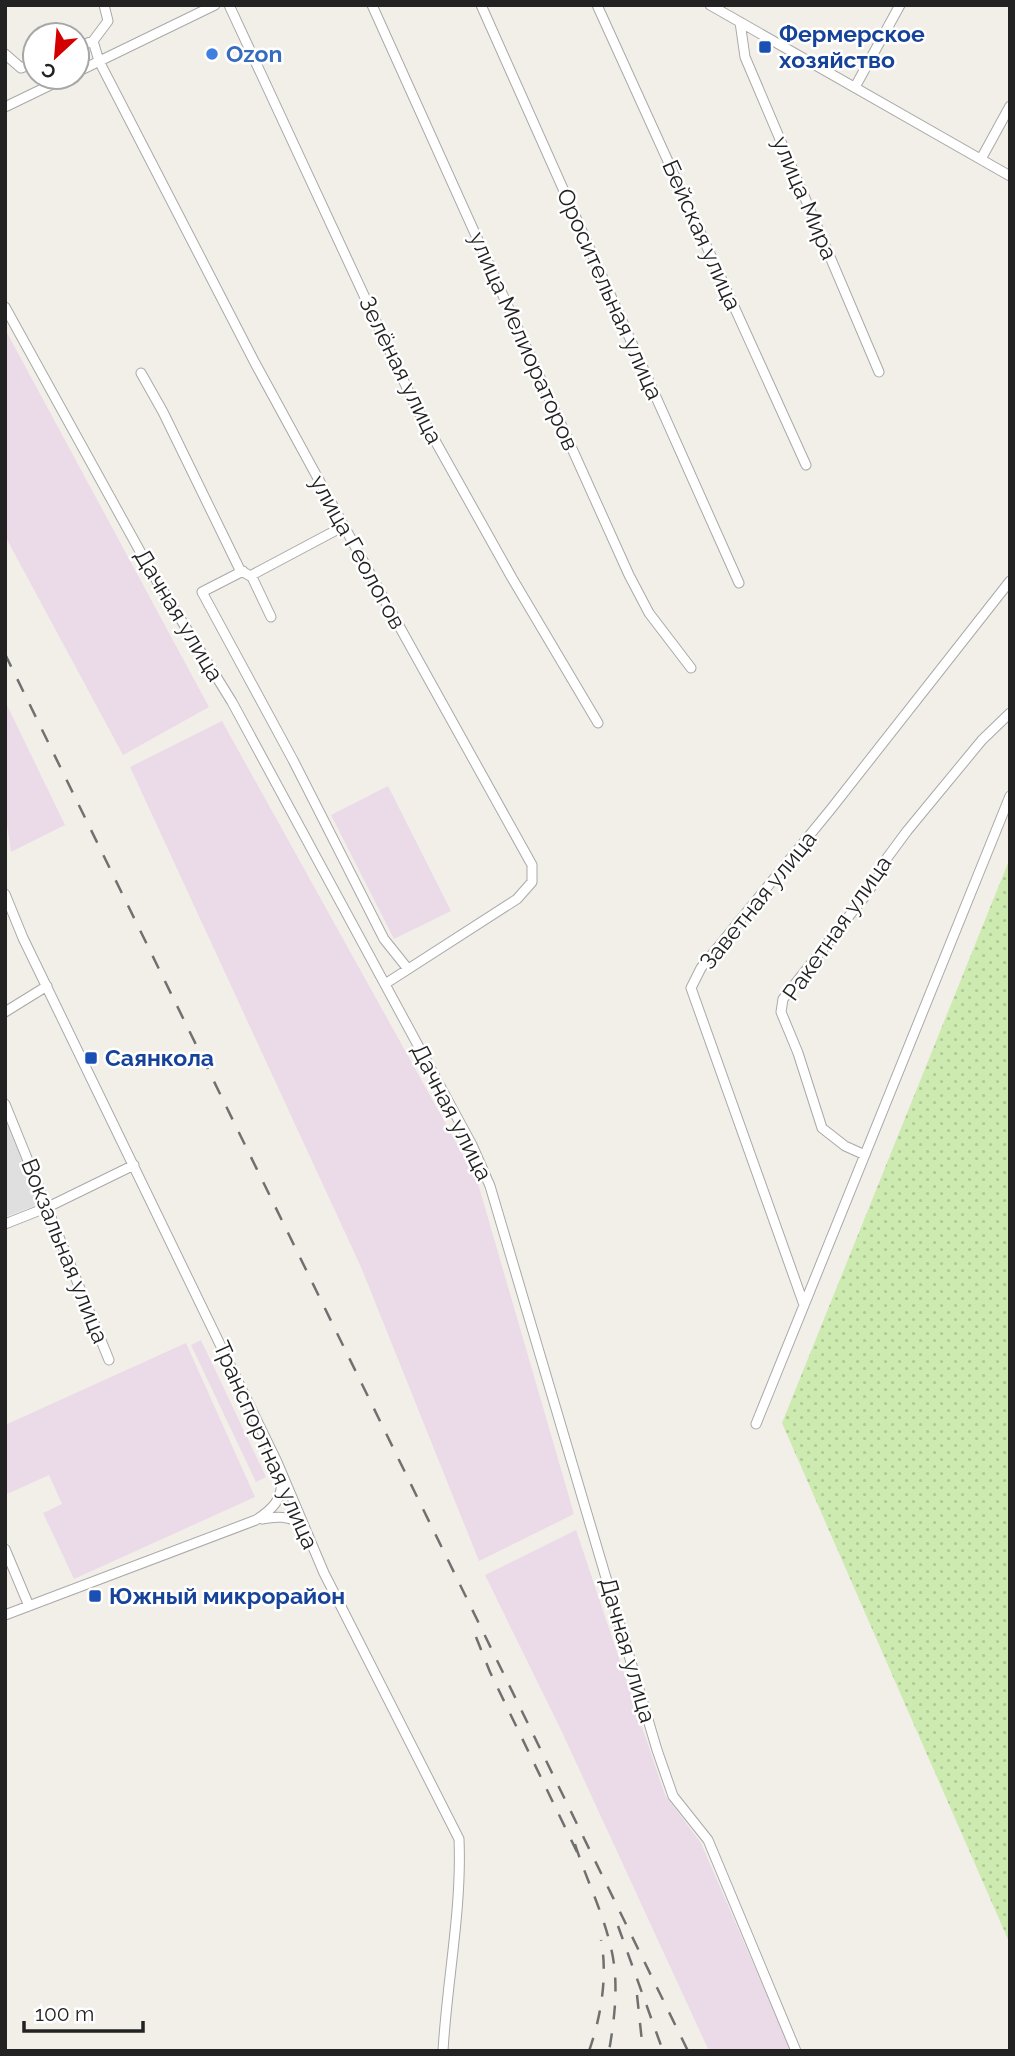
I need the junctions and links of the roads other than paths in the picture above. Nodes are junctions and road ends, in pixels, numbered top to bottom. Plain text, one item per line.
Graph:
1 (104, 5) edge
2 (215, 5) edge
3 (229, 5) edge
4 (372, 5) edge
5 (481, 5) edge
6 (597, 5) edge
7 (900, 5) edge
8 (714, 6) edge
9 (740, 22) junction
10 (93, 41) joint
11 (5, 54) edge
12 (102, 60) junction
13 (91, 65) edge
14 (21, 68) edge
15 (855, 87) junction
16 (38, 91) edge
17 (1010, 106) edge
18 (5, 107) edge
19 (981, 159) junction
20 (1010, 176) edge
21 (5, 307) edge
22 (879, 372) dead end
23 (141, 373) dead end
24 (806, 465) dead end
25 (344, 526) junction
26 (246, 573) junction
27 (1010, 581) edge
28 (740, 583) dead end
29 (271, 617) dead end
30 (691, 667) dead end
31 (1010, 713) edge
32 (598, 723) dead end
33 (1010, 796) edge
34 (5, 894) edge
35 (408, 969) junction
36 (385, 984) junction
37 (47, 986) junction
38 (5, 1012) edge
39 (5, 1104) edge
40 (865, 1156) junction
41 (134, 1165) junction
42 (48, 1207) junction
43 (5, 1224) edge
44 (804, 1305) junction
45 (109, 1360) dead end
46 (756, 1424) dead end
47 (282, 1478) junction
48 (256, 1520) junction
49 (303, 1525) junction
50 (5, 1549) edge
51 (29, 1606) junction
52 (5, 1615) edge
53 (443, 2051) edge
54 (796, 2051) edge

1 - 10 street
2 - 12 street
3 - 32 street, Зелёная улица
4 - 30 street, улица Мелиораторов
5 - 28 street, Оросительная улица
6 - 24 street, Бейская улица
7 - 15 street
8 - 9 street
9 - 15 street
9 - 22 street, улица Мира
10 - 12 street, улица Геологов
11 - 14 street
12 - 13 street
12 - 25 street, улица Геологов
15 - 19 street
16 - 18 street
17 - 19 street
19 - 20 street
21 - 36 street, Дачная улица
23 - 26 street
25 - 26 street
25 - 35 street, улица Геологов
26 - 29 street
26 - 35 street
27 - 44 street, Заветная улица
31 - 40 street, Ракетная улица
33 - 40 street
34 - 37 street, Транспортная улица
35 - 36 street, улица Геологов
36 - 54 street, Дачная улица
37 - 38 street
37 - 41 street, Транспортная улица
39 - 42 street, Вокзальная улица
40 - 44 street
41 - 42 street
41 - 47 street, Транспортная улица
42 - 43 street
42 - 45 street, Вокзальная улица
44 - 46 street
47 - 48 street
47 - 49 street, Транспортная улица
48 - 49 street
48 - 51 street
49 - 53 street, Транспортная улица
50 - 51 street
51 - 52 street

